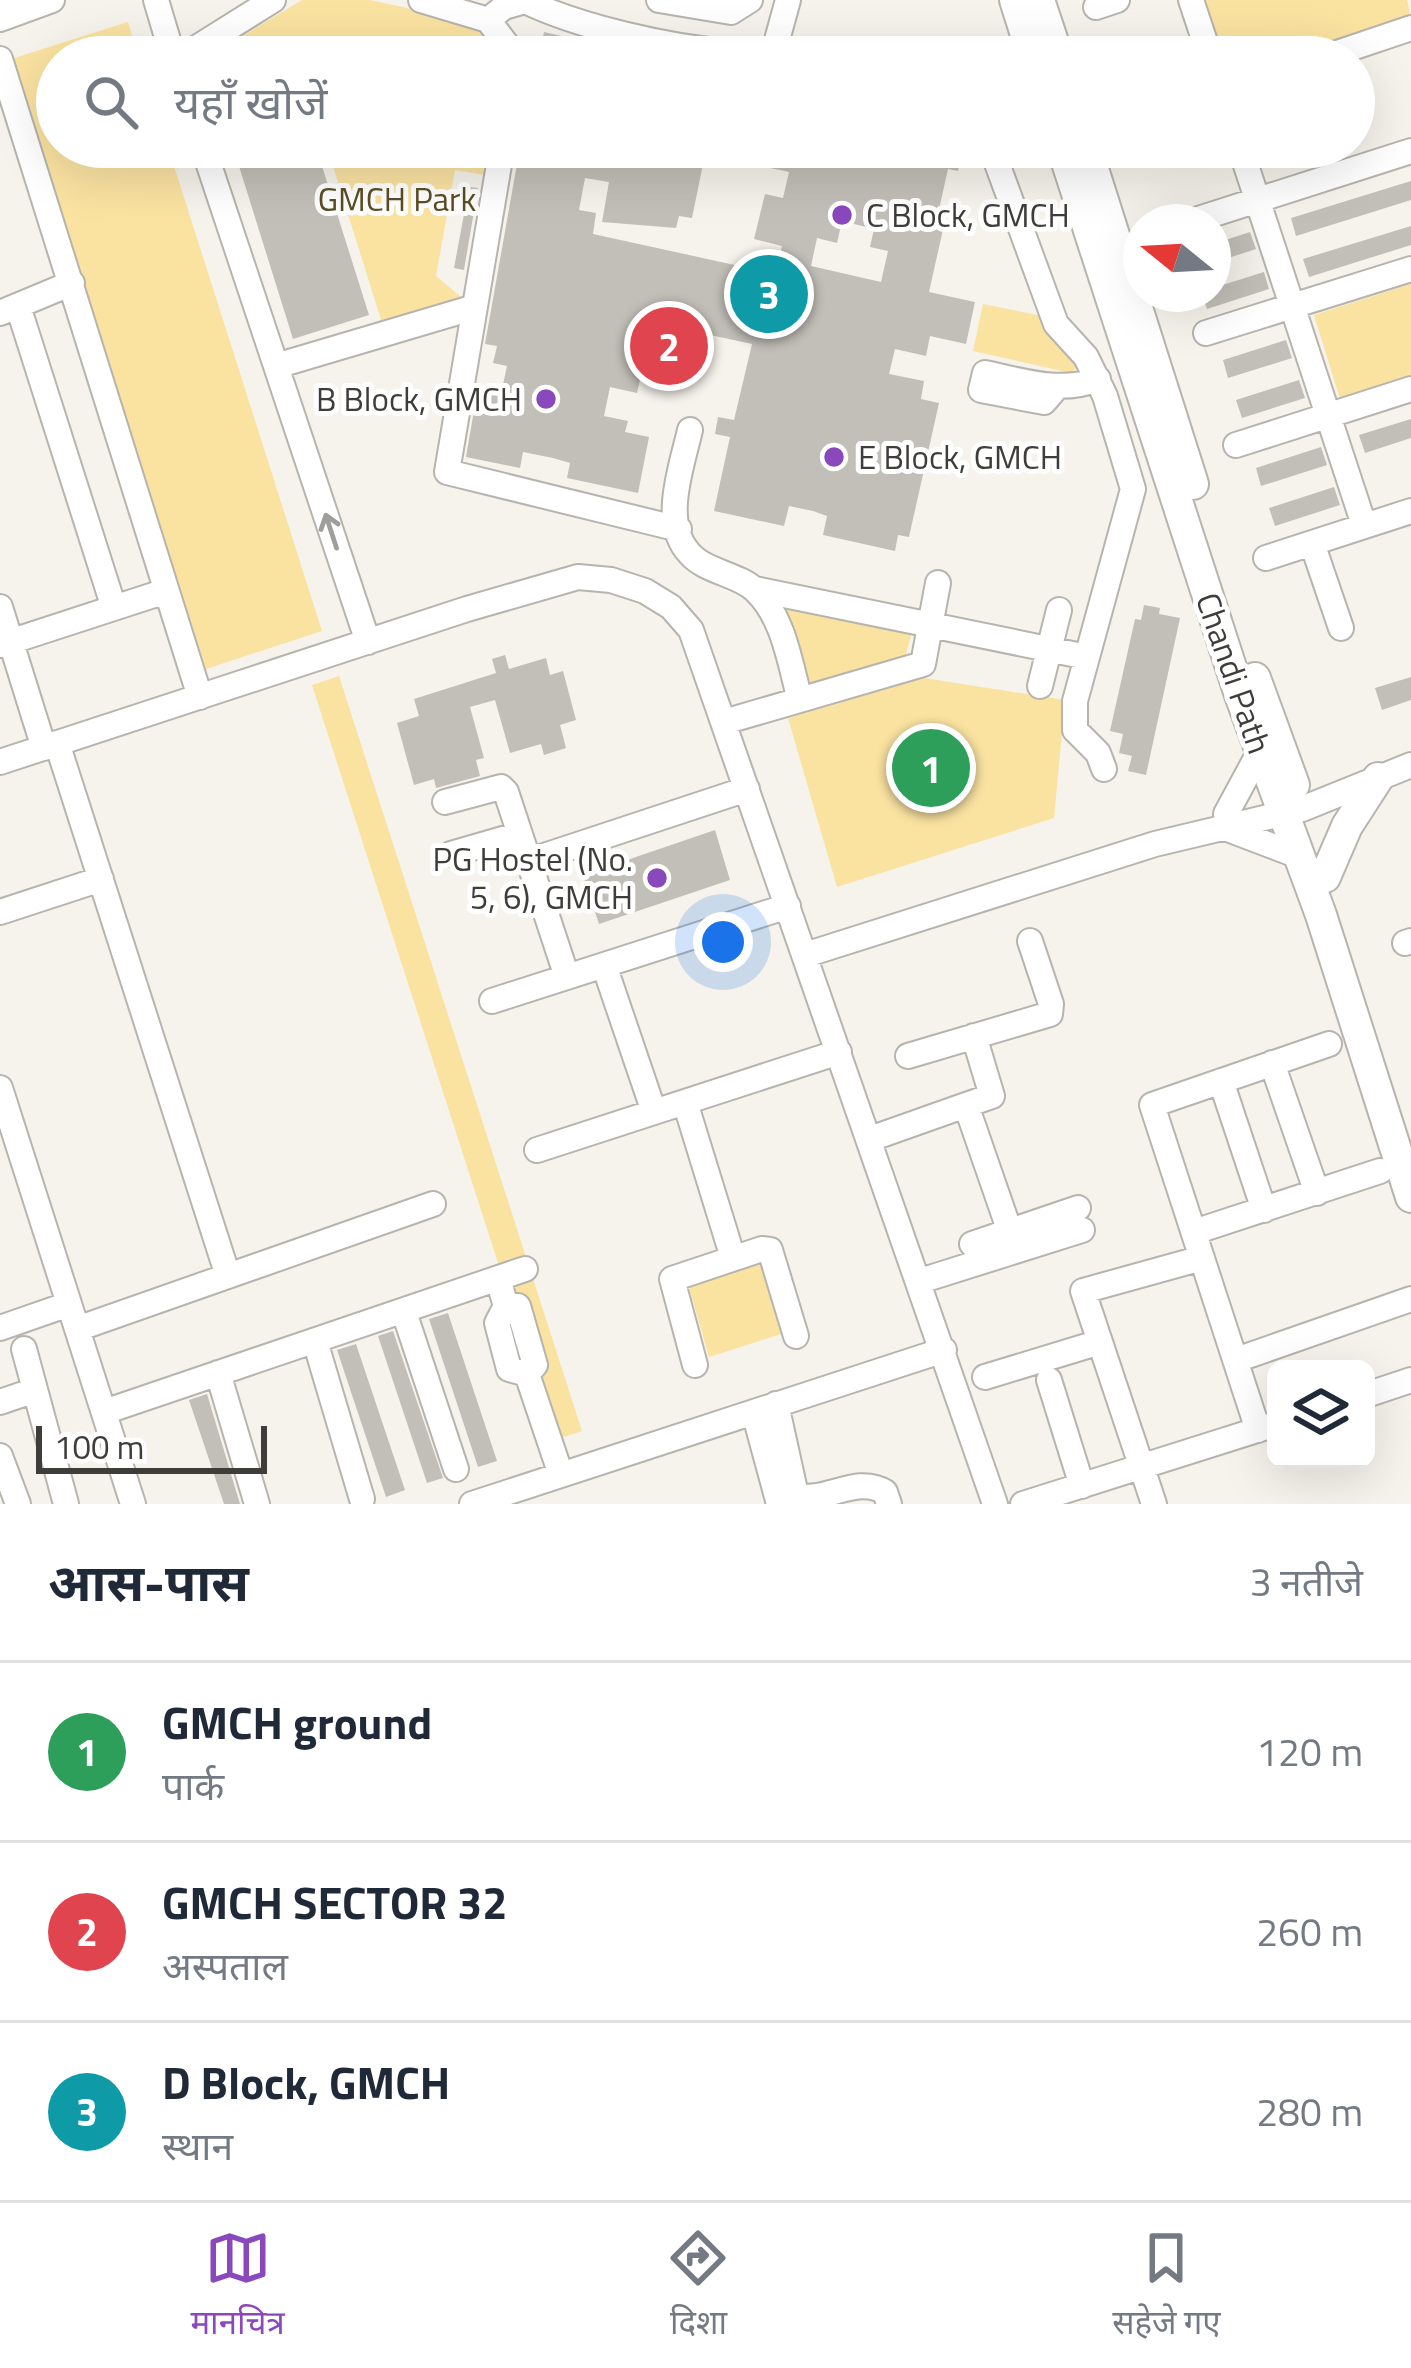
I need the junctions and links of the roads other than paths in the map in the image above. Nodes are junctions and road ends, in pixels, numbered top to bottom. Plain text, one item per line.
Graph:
1 (14, 0) edge
2 (52, 0) edge
3 (155, 0) edge
4 (273, 0) edge
5 (421, 0) edge
6 (659, 0) edge
7 (751, 0) edge
8 (788, 0) edge
9 (1015, 0) edge
10 (1040, 0) edge
11 (1191, 0) edge
12 (0, 5) edge
13 (0, 19) edge
14 (488, 20) junction
15 (1411, 28) edge
16 (169, 36) edge
17 (212, 36) edge
18 (500, 36) edge
19 (643, 36) edge
20 (778, 36) edge
21 (1026, 36) edge
22 (1051, 36) edge
23 (1203, 36) edge
24 (1375, 40) edge
25 (0, 59) edge
26 (1411, 152) edge
27 (1375, 163) edge
28 (210, 168) edge
29 (499, 168) edge
30 (999, 168) edge
31 (1069, 168) edge
32 (1093, 168) edge
33 (1247, 168) edge
34 (1360, 168) edge
35 (1257, 200) junction
36 (1231, 209) edge
37 (1411, 269) edge
38 (72, 283) junction
39 (1292, 306) junction
40 (476, 307) junction
41 (9, 310) edge
42 (1206, 333) dead end
43 (276, 366) junction
44 (1098, 379) junction
45 (1057, 387) dead end
46 (1411, 389) edge
47 (1328, 415) junction
48 (690, 430) dead end
49 (1236, 445) dead end
50 (1411, 512) edge
51 (1364, 525) junction
52 (679, 529) junction
53 (1312, 543) junction
54 (1265, 558) dead end
55 (938, 583) dead end
56 (754, 589) junction
57 (166, 591) junction
58 (0, 607) edge
59 (114, 608) junction
60 (1059, 610) dead end
61 (932, 623) junction
62 (1341, 628) dead end
63 (368, 642) junction
64 (5, 643) edge
65 (1049, 649) junction
66 (1087, 657) junction
67 (1040, 686) dead end
68 (200, 697) junction
69 (800, 700) junction
70 (724, 722) junction
71 (51, 746) junction
72 (1261, 751) junction
73 (0, 762) edge
74 (1411, 765) edge
75 (1104, 769) dead end
76 (1378, 778) junction
77 (747, 789) junction
78 (445, 802) dead end
79 (1290, 803) junction
80 (1226, 821) junction
81 (520, 834) junction
82 (451, 854) dead end
83 (1296, 855) junction
84 (529, 861) junction
85 (1324, 877) junction
86 (101, 879) junction
87 (788, 906) junction
88 (0, 912) edge
89 (1030, 941) dead end
90 (806, 955) junction
91 (604, 965) junction
92 (567, 977) junction
93 (492, 1001) dead end
94 (974, 1036) junction
95 (1329, 1044) dead end
96 (839, 1052) junction
97 (908, 1056) dead end
98 (1272, 1063) junction
99 (1221, 1081) junction
100 (0, 1088) edge
101 (685, 1102) junction
102 (966, 1105) junction
103 (654, 1112) junction
104 (870, 1139) junction
105 (538, 1150) dead end
106 (1411, 1151) edge
107 (1380, 1171) dead end
108 (1317, 1193) junction
109 (1411, 1197) edge
110 (433, 1204) dead end
111 (1264, 1210) junction
112 (1010, 1232) junction
113 (1194, 1232) junction
114 (972, 1244) dead end
115 (733, 1258) junction
116 (1202, 1258) junction
117 (525, 1268) dead end
118 (228, 1276) junction
119 (498, 1279) junction
120 (920, 1281) junction
121 (1411, 1299) edge
122 (69, 1304) junction
123 (404, 1312) junction
124 (0, 1328) edge
125 (77, 1329) junction
126 (796, 1336) dead end
127 (315, 1341) junction
128 (1100, 1342) junction
129 (23, 1349) dead end
130 (944, 1350) junction
131 (1236, 1360) junction
132 (695, 1365) dead end
133 (218, 1373) junction
134 (985, 1377) dead end
135 (1048, 1380) dead end
136 (1411, 1380) edge
137 (35, 1390) junction
138 (1375, 1392) edge
139 (0, 1402) edge
140 (765, 1408) junction
141 (104, 1412) junction
142 (1267, 1427) edge
143 (0, 1456) edge
144 (1142, 1468) junction
145 (457, 1469) dead end
146 (1082, 1486) junction
147 (548, 1487) edge
148 (362, 1499) dead end
149 (17, 1504) edge
150 (66, 1504) edge
151 (133, 1504) edge
152 (256, 1504) edge
153 (472, 1504) edge
154 (779, 1504) edge
155 (889, 1504) edge
156 (995, 1504) edge
157 (1024, 1504) edge
158 (1154, 1504) edge

1 - 12 main road
2 - 13 street
3 - 16 street
4 - 17 street
5 - 14 street
6 - 7 street
8 - 20 street
9 - 21 main road
10 - 22 main road
11 - 23 street
14 - 18 street
14 - 19 street
15 - 24 street
25 - 38 street
26 - 27 street
28 - 43 street
29 - 40 street
30 - 44 street
31 - 72 main road, Chandi Path
32 - 79 main road, Chandi Path
33 - 35 street
34 - 35 street
35 - 36 street
35 - 39 street
37 - 39 street
38 - 41 street
38 - 57 street
39 - 42 street
39 - 47 street
40 - 43 street
40 - 52 street
41 - 59 street
63 -> 43 street
44 - 45 street
44 - 66 street
46 - 47 street
47 - 49 street
47 - 51 street
48 - 52 street
50 - 51 street
51 - 53 street
52 - 56 street
53 - 54 street
53 - 62 street
55 - 61 street
56 - 61 street
56 - 69 street
57 - 59 street
57 - 68 street
58 - 64 street
59 - 64 street
60 - 65 street
61 - 65 street
61 - 69 street
63 - 68 street
63 - 70 street
64 - 71 street
65 - 66 street
65 - 67 street
66 - 75 street
68 - 71 street
69 - 70 street
70 - 77 street
71 - 73 street
71 - 86 street
72 - 79 main road, Chandi Path
72 - 80 street
74 - 76 street
76 - 79 street
76 - 85 main road
77 - 84 street
77 - 87 street
78 - 81 street
79 - 80 street
79 - 83 main road, Chandi Path
79 - 85 main road, Chandi Path
80 - 83 street
80 - 90 street
81 - 82 street
81 - 84 street
83 - 109 main road, Chandi Path
84 - 92 street
85 - 106 main road, Chandi Path
86 - 88 street
86 - 118 street
87 - 90 street
87 - 91 street
89 - 94 street
90 - 96 street
91 - 92 street
91 - 103 street
92 - 93 street
94 - 97 street
94 - 102 street
95 - 98 street
96 - 101 street
96 - 104 street
98 - 99 street
98 - 108 street
99 - 111 street
99 - 113 street
100 - 122 street
101 - 103 street
101 - 115 street
102 - 104 street
102 - 112 street
103 - 105 street
104 - 120 street
107 - 108 street
108 - 111 street
110 - 118 street
111 - 113 street
112 - 114 street
112 - 120 street
113 - 116 street
115 - 126 street
115 - 132 street
116 - 128 street
116 - 131 street
117 - 119 street
118 - 125 street
119 - 123 street
119 - 147 street
120 - 130 street
121 - 131 street
122 - 124 street
122 - 125 street
123 - 127 street
123 - 145 street
125 - 141 street
127 - 133 street
127 - 148 street
128 - 134 street
128 - 144 street
129 - 137 street
130 - 140 street
130 - 156 street
131 - 142 street
133 - 141 street
133 - 152 street
135 - 146 street
136 - 138 street
137 - 139 street
137 - 150 street
140 - 147 street
140 - 154 street
140 - 155 street
141 - 151 street
142 - 144 street
143 - 149 street
144 - 146 street
144 - 158 street
146 - 157 street
147 - 153 street

